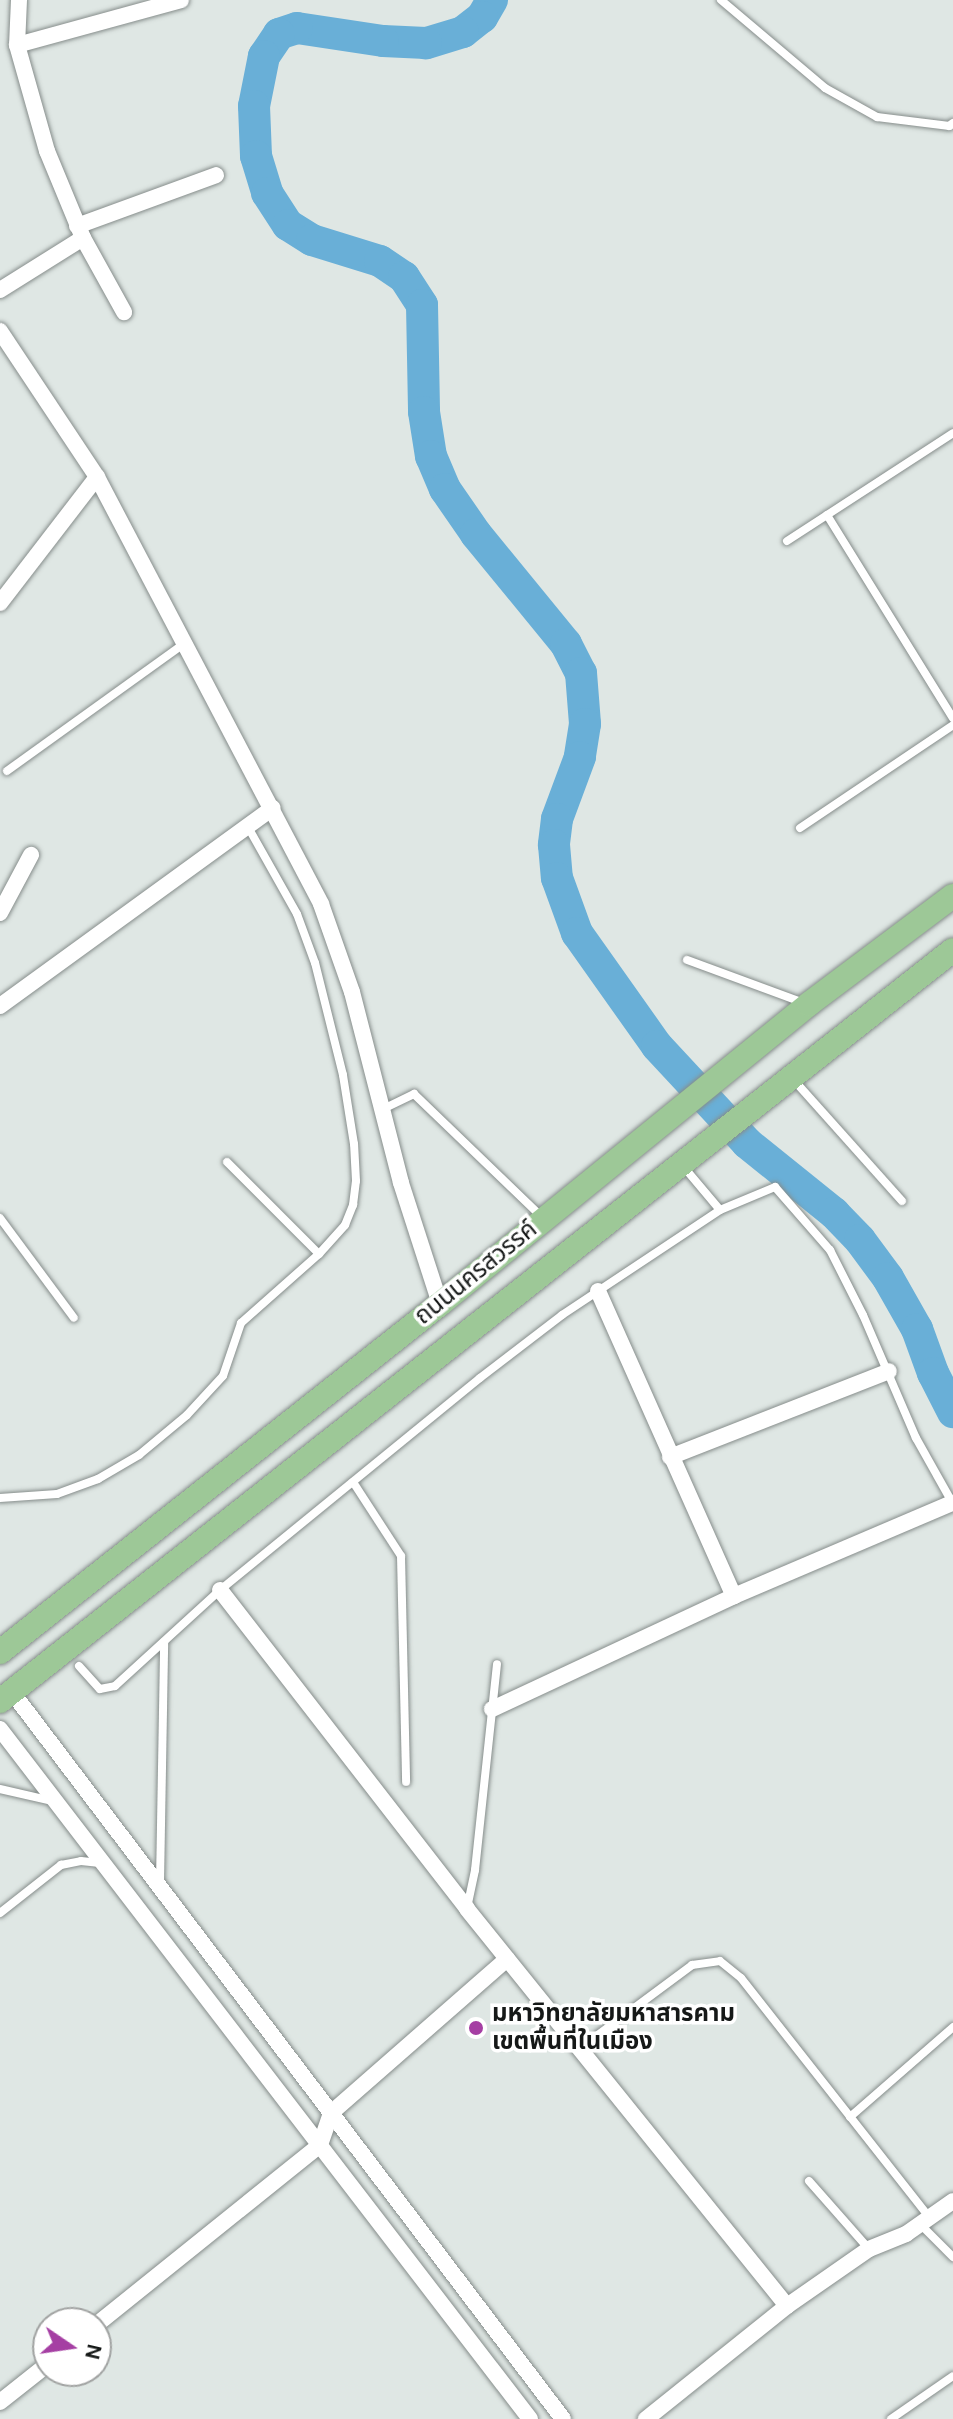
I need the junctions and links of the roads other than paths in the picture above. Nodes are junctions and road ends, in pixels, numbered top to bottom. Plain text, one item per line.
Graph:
1 (19, 0) edge
2 (181, 0) edge
3 (721, 0) edge
4 (17, 45) junction
5 (953, 123) edge
6 (216, 175) dead end
7 (80, 232) junction
8 (0, 290) edge
9 (124, 312) dead end
10 (0, 331) edge
11 (953, 433) edge
12 (97, 477) junction
13 (827, 515) junction
14 (787, 541) dead end
15 (0, 603) edge
16 (186, 643) junction
17 (953, 718) edge
18 (953, 725) edge
19 (7, 771) dead end
20 (273, 808) junction
21 (248, 827) junction
22 (800, 828) dead end
23 (31, 855) dead end
24 (953, 896) edge
25 (0, 913) edge
26 (953, 950) edge
27 (687, 960) dead end
28 (809, 1004) junction
29 (0, 1006) edge
30 (792, 1077) junction
31 (380, 1110) junction
32 (688, 1159) junction
33 (227, 1162) dead end
34 (902, 1201) dead end
35 (720, 1210) junction
36 (0, 1218) edge
37 (543, 1219) junction
38 (319, 1254) junction
39 (598, 1291) junction
40 (440, 1304) junction
41 (74, 1318) dead end
42 (889, 1371) junction
43 (326, 1394) junction
44 (350, 1425) junction
45 (670, 1457) junction
46 (353, 1482) junction
47 (0, 1498) edge
48 (953, 1504) edge
49 (220, 1590) junction
50 (734, 1596) junction
51 (164, 1642) junction
52 (0, 1652) edge
53 (497, 1664) dead end
54 (79, 1666) dead end
55 (6, 1697) edge
56 (492, 1709) junction
57 (0, 1729) edge
58 (406, 1782) dead end
59 (0, 1789) edge
60 (56, 1803) junction
61 (137, 1857) junction
62 (108, 1870) junction
63 (160, 1887) junction
64 (467, 1909) junction
65 (0, 1913) edge
66 (199, 1939) junction
67 (176, 1958) junction
68 (507, 1959) junction
69 (256, 2014) junction
70 (953, 2027) edge
71 (233, 2032) junction
72 (579, 2049) junction
73 (331, 2113) junction
74 (850, 2117) junction
75 (320, 2145) junction
76 (809, 2181) dead end
77 (397, 2200) junction
78 (953, 2201) edge
79 (376, 2218) junction
80 (925, 2221) junction
81 (869, 2249) junction
82 (953, 2257) edge
83 (442, 2260) junction
84 (420, 2276) junction
85 (787, 2306) junction
86 (112, 2312) edge
87 (503, 2339) junction
88 (481, 2355) junction
89 (953, 2376) edge
90 (32, 2377) edge
91 (0, 2402) edge
92 (530, 2419) edge
93 (563, 2419) edge
94 (646, 2419) edge
95 (891, 2419) edge

1 - 4 street
2 - 4 street
3 - 5 lane
4 - 7 street
6 - 7 street
7 - 8 street
7 - 9 street
10 - 12 street
11 - 13 lane
12 - 15 street
12 - 16 street
13 - 14 lane
13 - 17 lane
16 - 19 lane
16 - 20 street
18 - 22 lane
20 - 21 street
20 - 31 street
21 - 29 street
21 - 38 lane
23 - 25 street
24 - 28 main road, ถนนนครสวรรค์
26 - 30 main road, ถนนนครสวรรค์
27 - 28 lane
28 - 37 main road, ถนนนครสวรรค์
30 - 32 main road, ถนนนครสวรรค์
30 - 34 lane
31 - 37 lane
31 - 40 street
32 - 35 lane
32 - 44 main road, ถนนนครสวรรค์
33 - 38 lane
35 - 39 lane
35 - 42 lane
36 - 41 lane
37 - 40 main road, ถนนนครสวรรค์
38 - 47 lane
39 - 45 street
39 - 46 lane
40 - 43 main road, ถนนนครสวรรค์
42 - 45 street
42 - 48 lane
43 - 44 main road
43 - 52 main road, ถนนนครสวรรค์
44 - 55 main road, ถนนนครสวรรค์
45 - 50 street
46 - 49 lane
46 - 58 lane
48 - 50 street
49 - 51 lane
49 - 64 street
50 - 56 street
51 - 54 lane
51 - 63 lane
53 - 56 lane
55 - 61 street
56 - 64 lane
57 - 60 street
59 - 60 lane
60 - 62 street
61 - 62 street
61 - 63 street
62 - 65 lane
62 - 67 street
63 - 66 street
64 - 68 street
66 - 67 street
66 - 69 street
67 - 71 street
68 - 72 street
68 - 73 street
69 - 71 street
69 - 73 street
70 - 74 lane
71 - 75 street
72 - 74 lane
72 - 85 street
73 - 75 street
73 - 77 street
74 - 80 lane
75 - 79 street
75 - 86 street
76 - 81 lane
77 - 79 street
77 - 83 street
78 - 80 street
79 - 84 street
80 - 81 street
80 - 82 lane
81 - 85 street
83 - 84 street
83 - 87 street
84 - 88 street
85 - 94 street
87 - 88 street
87 - 93 street
88 - 92 street
89 - 95 lane
90 - 91 street

